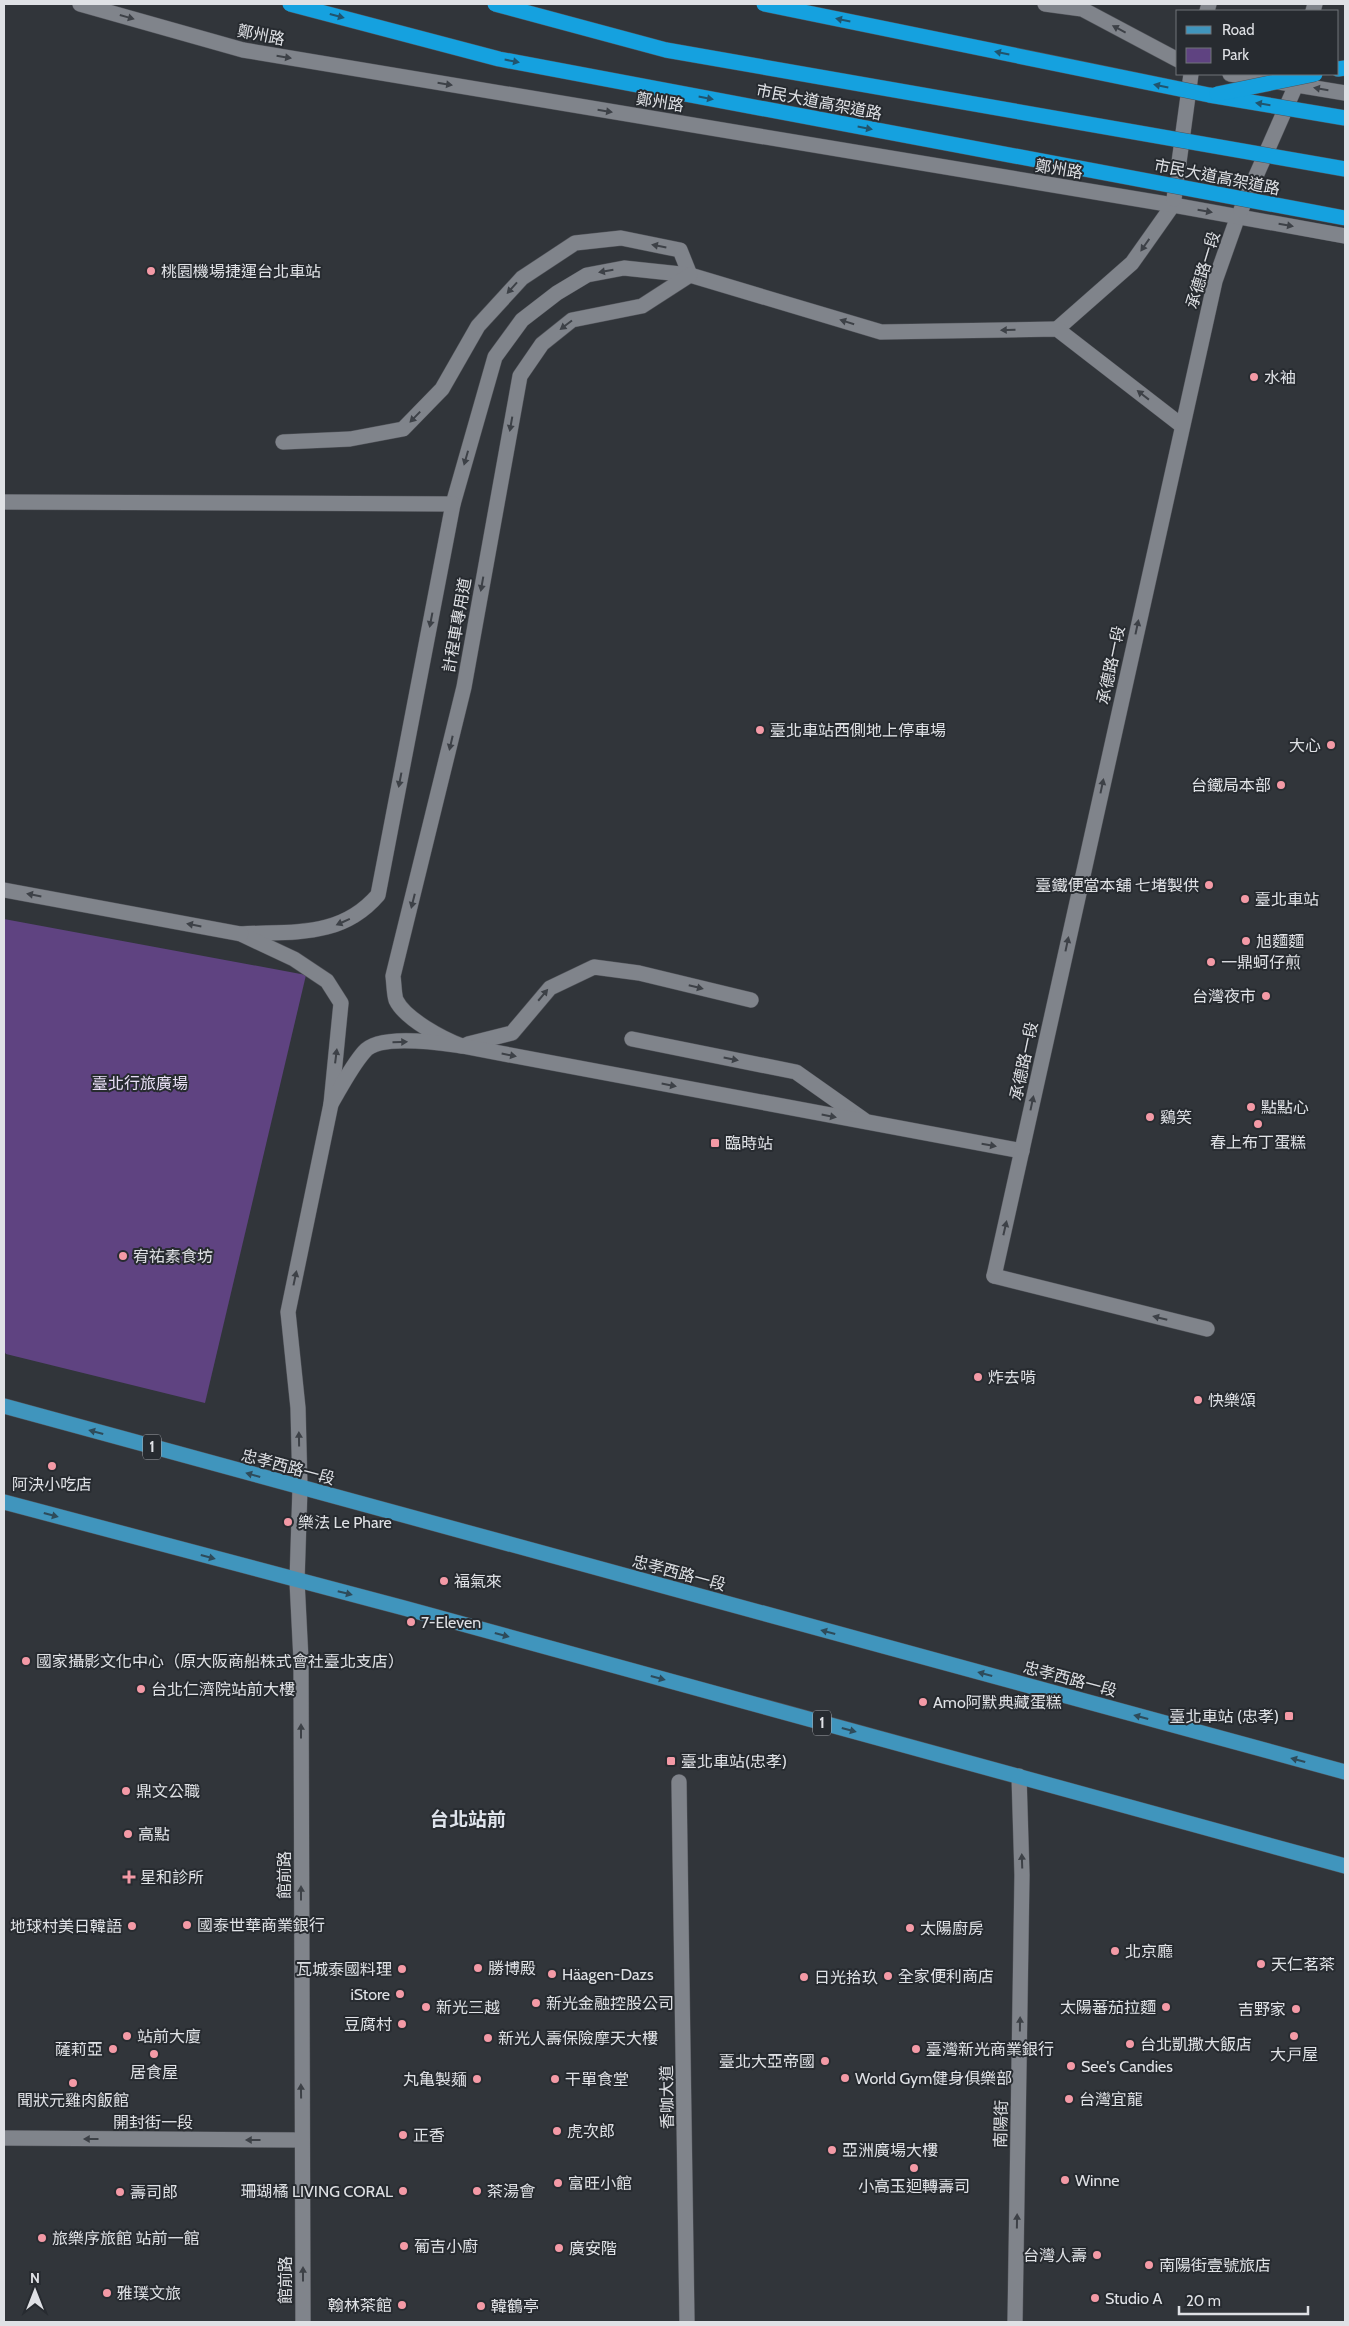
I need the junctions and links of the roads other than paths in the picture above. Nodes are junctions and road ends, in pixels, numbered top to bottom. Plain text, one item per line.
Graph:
1 (80, 4) edge
2 (290, 4) edge
3 (495, 4) edge
4 (764, 4) edge
5 (1045, 4) edge
6 (1176, 59) edge
7 (1191, 75) edge
8 (1243, 75) edge
9 (1310, 75) edge
10 (1297, 79) edge
11 (1345, 93) edge
12 (1209, 95) junction
13 (1345, 118) edge
14 (1345, 169) edge
15 (1173, 205) junction
16 (1238, 216) junction
17 (1345, 218) edge
18 (1345, 236) edge
19 (690, 275) junction
20 (1057, 329) junction
21 (1181, 425) junction
22 (283, 442) dead end
23 (4, 502) edge
24 (453, 504) junction
25 (4, 890) edge
26 (242, 934) junction
27 (751, 1000) dead end
28 (632, 1039) dead end
29 (462, 1046) junction
30 (331, 1104) junction
31 (869, 1124) junction
32 (1022, 1151) junction
33 (1207, 1330) dead end
34 (4, 1406) edge
35 (300, 1488) junction
36 (4, 1502) edge
37 (298, 1581) junction
38 (1345, 1772) edge
39 (1019, 1776) junction
40 (679, 1782) dead end
41 (1345, 1866) edge
42 (4, 2138) edge
43 (302, 2140) junction
44 (303, 2322) edge
45 (688, 2322) edge
46 (1016, 2322) edge

1 -> 15 street, 鄭州路
2 -> 17 highway, 市民大道高架道路, bridge
3 - 14 highway, bridge
12 -> 4 highway, bridge
6 -> 5 street
7 - 15 street
8 - 10 street
9 - 12 highway, bridge
11 -> 10 street
10 - 16 street, 承德路一段
13 -> 12 highway, bridge
15 -> 16 street, 鄭州路
15 -> 20 street
16 -> 18 street, 鄭州路
16 - 21 street, 承德路一段
20 -> 19 street
19 -> 22 street
19 -> 24 street
19 -> 29 street, 計程車專用道
21 -> 20 street
32 -> 21 street, 承德路一段
23 - 24 street
24 -> 26 street
26 -> 25 street
30 -> 26 street
29 -> 27 street
28 -> 31 street
30 -> 29 street
29 -> 31 street
35 -> 30 street, 館前路
31 -> 32 street
33 -> 32 street, 承德路一段
35 -> 34 main road, 忠孝西路一段 / 1
35 - 37 street, 館前路
38 -> 35 main road, 忠孝西路一段 / 1
36 -> 37 main road, 1
37 -> 39 main road, 1
43 -> 37 street, 館前路
39 - 41 main road, 1
46 -> 39 street, 南陽街
40 - 45 street, 香咖大道
43 -> 42 street, 開封街一段
44 -> 43 street, 館前路

